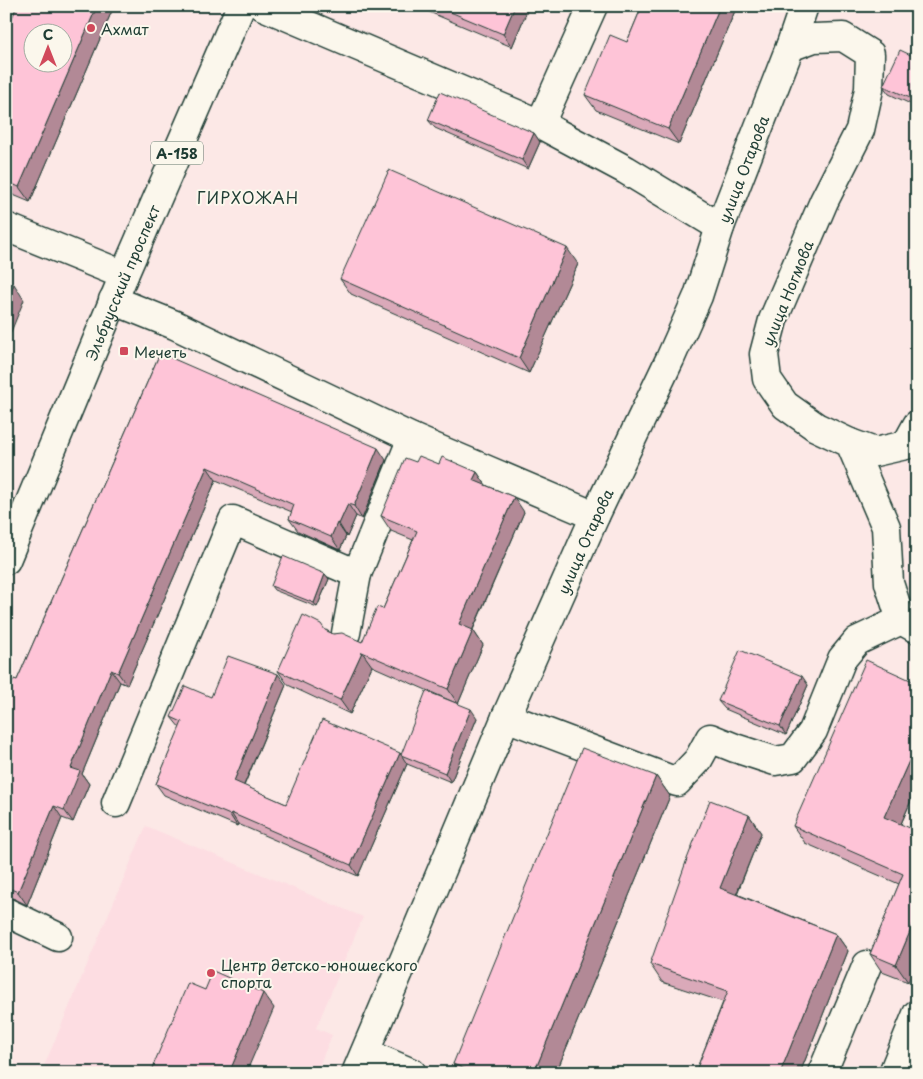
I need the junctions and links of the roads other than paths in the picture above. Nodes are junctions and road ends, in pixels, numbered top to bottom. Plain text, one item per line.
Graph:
1 (241, 6) edge
2 (263, 6) edge
3 (593, 6) edge
4 (804, 6) edge
5 (790, 47) junction
6 (540, 124) junction
7 (6, 227) edge
8 (720, 227) junction
9 (124, 275) junction
10 (113, 300) junction
11 (917, 425) edge
12 (412, 438) junction
13 (850, 443) junction
14 (595, 516) junction
15 (6, 560) edge
16 (357, 574) junction
17 (909, 624) edge
18 (346, 633) edge
19 (506, 716) junction
20 (116, 802) dead end
21 (6, 912) edge
22 (58, 937) dead end
23 (867, 966) dead end
24 (917, 1014) edge
25 (360, 1063) edge
26 (412, 1073) edge
27 (822, 1073) edge
28 (893, 1073) edge

1 - 9 street, Эльбрусский проспект / А-158
2 - 6 street
3 - 6 street
4 - 5 street, улица Отарова
5 - 8 street, улица Отарова
5 - 13 street, улица Ногмова
6 - 8 street
7 - 9 street
8 - 14 street, улица Отарова
9 - 10 street, Эльбрусский проспект / А-158
10 - 12 street
10 - 15 street, Эльбрусский проспект / А-158
11 - 13 street
12 - 14 street
12 - 16 street
13 - 17 street
14 - 19 street, улица Отарова
16 - 18 street
16 - 20 street
17 - 19 street
19 - 25 street, улица Отарова
21 - 22 street
23 - 27 street
24 - 28 street
25 - 26 street

